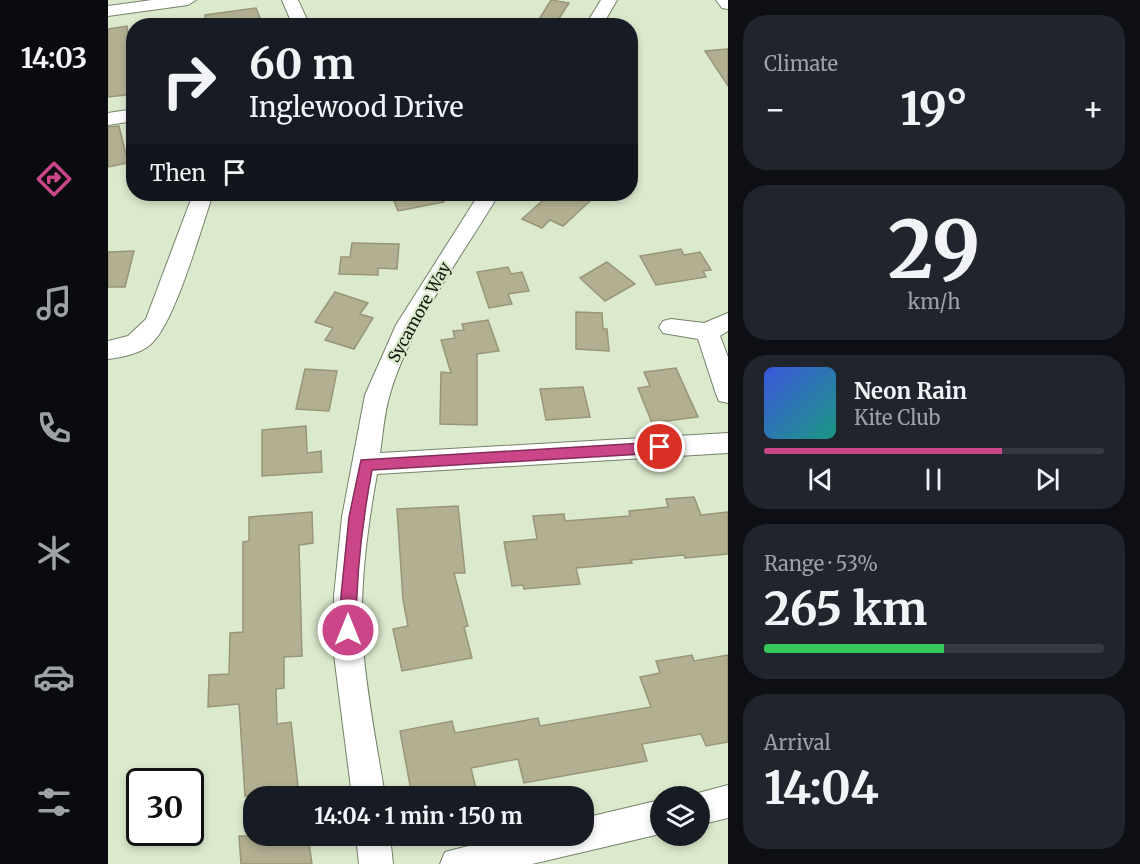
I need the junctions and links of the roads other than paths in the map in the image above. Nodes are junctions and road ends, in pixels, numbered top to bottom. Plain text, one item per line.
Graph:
1 (188, 0) edge
2 (290, 0) edge
3 (609, 0) edge
4 (724, 0) edge
5 (728, 4) edge
6 (108, 11) edge
7 (298, 18) edge
8 (598, 18) edge
9 (126, 116) edge
10 (108, 119) edge
11 (200, 201) edge
12 (485, 201) edge
13 (671, 327) dead end
14 (717, 327) edge
15 (108, 350) edge
16 (728, 394) edge
17 (728, 443) edge
18 (366, 464) junction
19 (367, 786) edge
20 (728, 801) edge
21 (710, 805) edge
22 (650, 819) edge
23 (594, 832) edge
24 (374, 846) edge
25 (535, 846) edge
26 (376, 864) edge
27 (457, 864) edge

1 - 6 street
2 - 7 street
3 - 8 street
4 - 5 street
9 - 10 street
11 - 15 street
12 - 18 street, Sycamore Way
13 - 14 street
14 - 16 street
17 - 18 street
18 - 19 street, Sycamore Way
20 - 21 street
22 - 23 street
24 - 26 street
25 - 27 street

